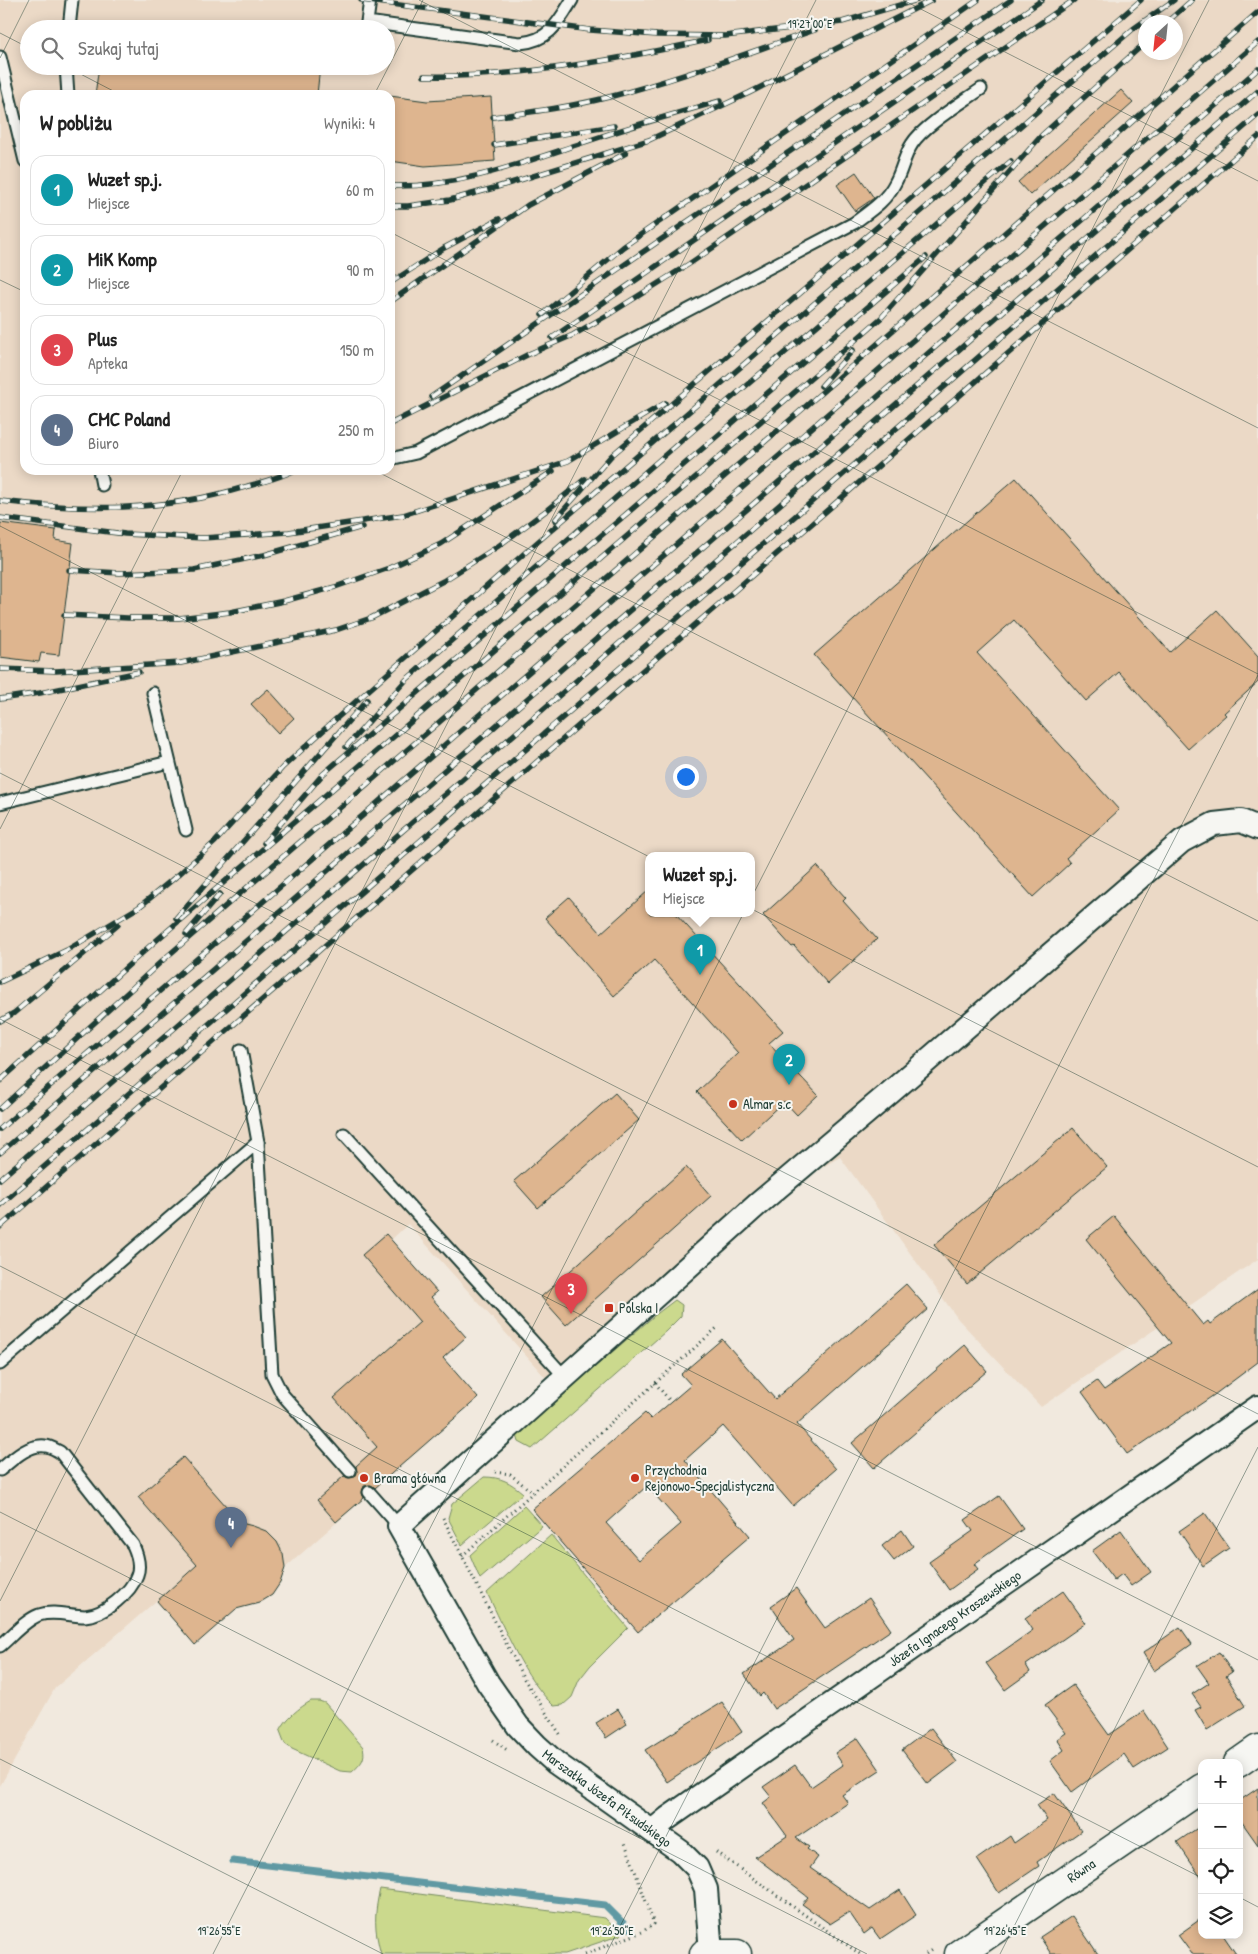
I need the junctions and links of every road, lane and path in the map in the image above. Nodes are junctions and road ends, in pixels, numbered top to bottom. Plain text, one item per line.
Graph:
1 (72, 0) edge
2 (370, 0) edge
3 (572, 0) edge
4 (69, 20) edge
5 (367, 20) edge
6 (395, 26) edge
7 (0, 57) edge
8 (67, 75) edge
9 (981, 89) dead end
10 (68, 90) edge
11 (20, 141) edge
12 (395, 458) edge
13 (100, 475) edge
14 (102, 485) dead end
15 (153, 693) dead end
16 (169, 762) junction
17 (0, 803) edge
18 (1258, 828) edge
19 (186, 830) dead end
20 (241, 1050) dead end
21 (344, 1134) dead end
22 (258, 1142) junction
23 (718, 1327) dead end
24 (0, 1364) edge
25 (565, 1377) junction
26 (654, 1384) junction
27 (671, 1402) dead end
28 (1258, 1407) edge
29 (0, 1470) edge
30 (350, 1471) dead end
31 (492, 1472) dead end
32 (370, 1492) dead end
33 (532, 1492) junction
34 (444, 1510) dead end
35 (399, 1526) junction
36 (462, 1556) junction
37 (0, 1646) edge
38 (561, 1735) dead end
39 (493, 1740) dead end
40 (1258, 1749) edge
41 (508, 1752) dead end
42 (1243, 1760) edge
43 (1198, 1791) edge
44 (652, 1831) junction
45 (622, 1835) dead end
46 (713, 1850) dead end
47 (585, 1954) edge
48 (717, 1954) edge
49 (860, 1954) edge
50 (960, 1954) edge

1 - 4 lane
2 - 5 lane
3 - 6 lane
7 - 11 lane
8 - 10 lane
9 - 12 lane
13 - 14 lane
15 - 16 lane
16 - 17 lane
16 - 19 lane
18 - 25 street
20 - 22 lane
21 - 25 lane
22 - 24 lane
22 - 30 lane
23 - 26 path
25 - 35 street
26 - 27 path
26 - 33 path
28 - 44 street, Józefa Ignacego Kraszewskiego
29 - 37 lane
31 - 33 path
32 - 35 lane
33 - 36 path
34 - 36 path
35 - 44 street, Marszałka Józefa Piłsudskiego
36 - 38 path
39 - 41 path
40 - 42 street
43 - 50 street, Równa
44 - 48 street, Marszałka Józefa Piłsudskiego
45 - 47 path
46 - 49 path

